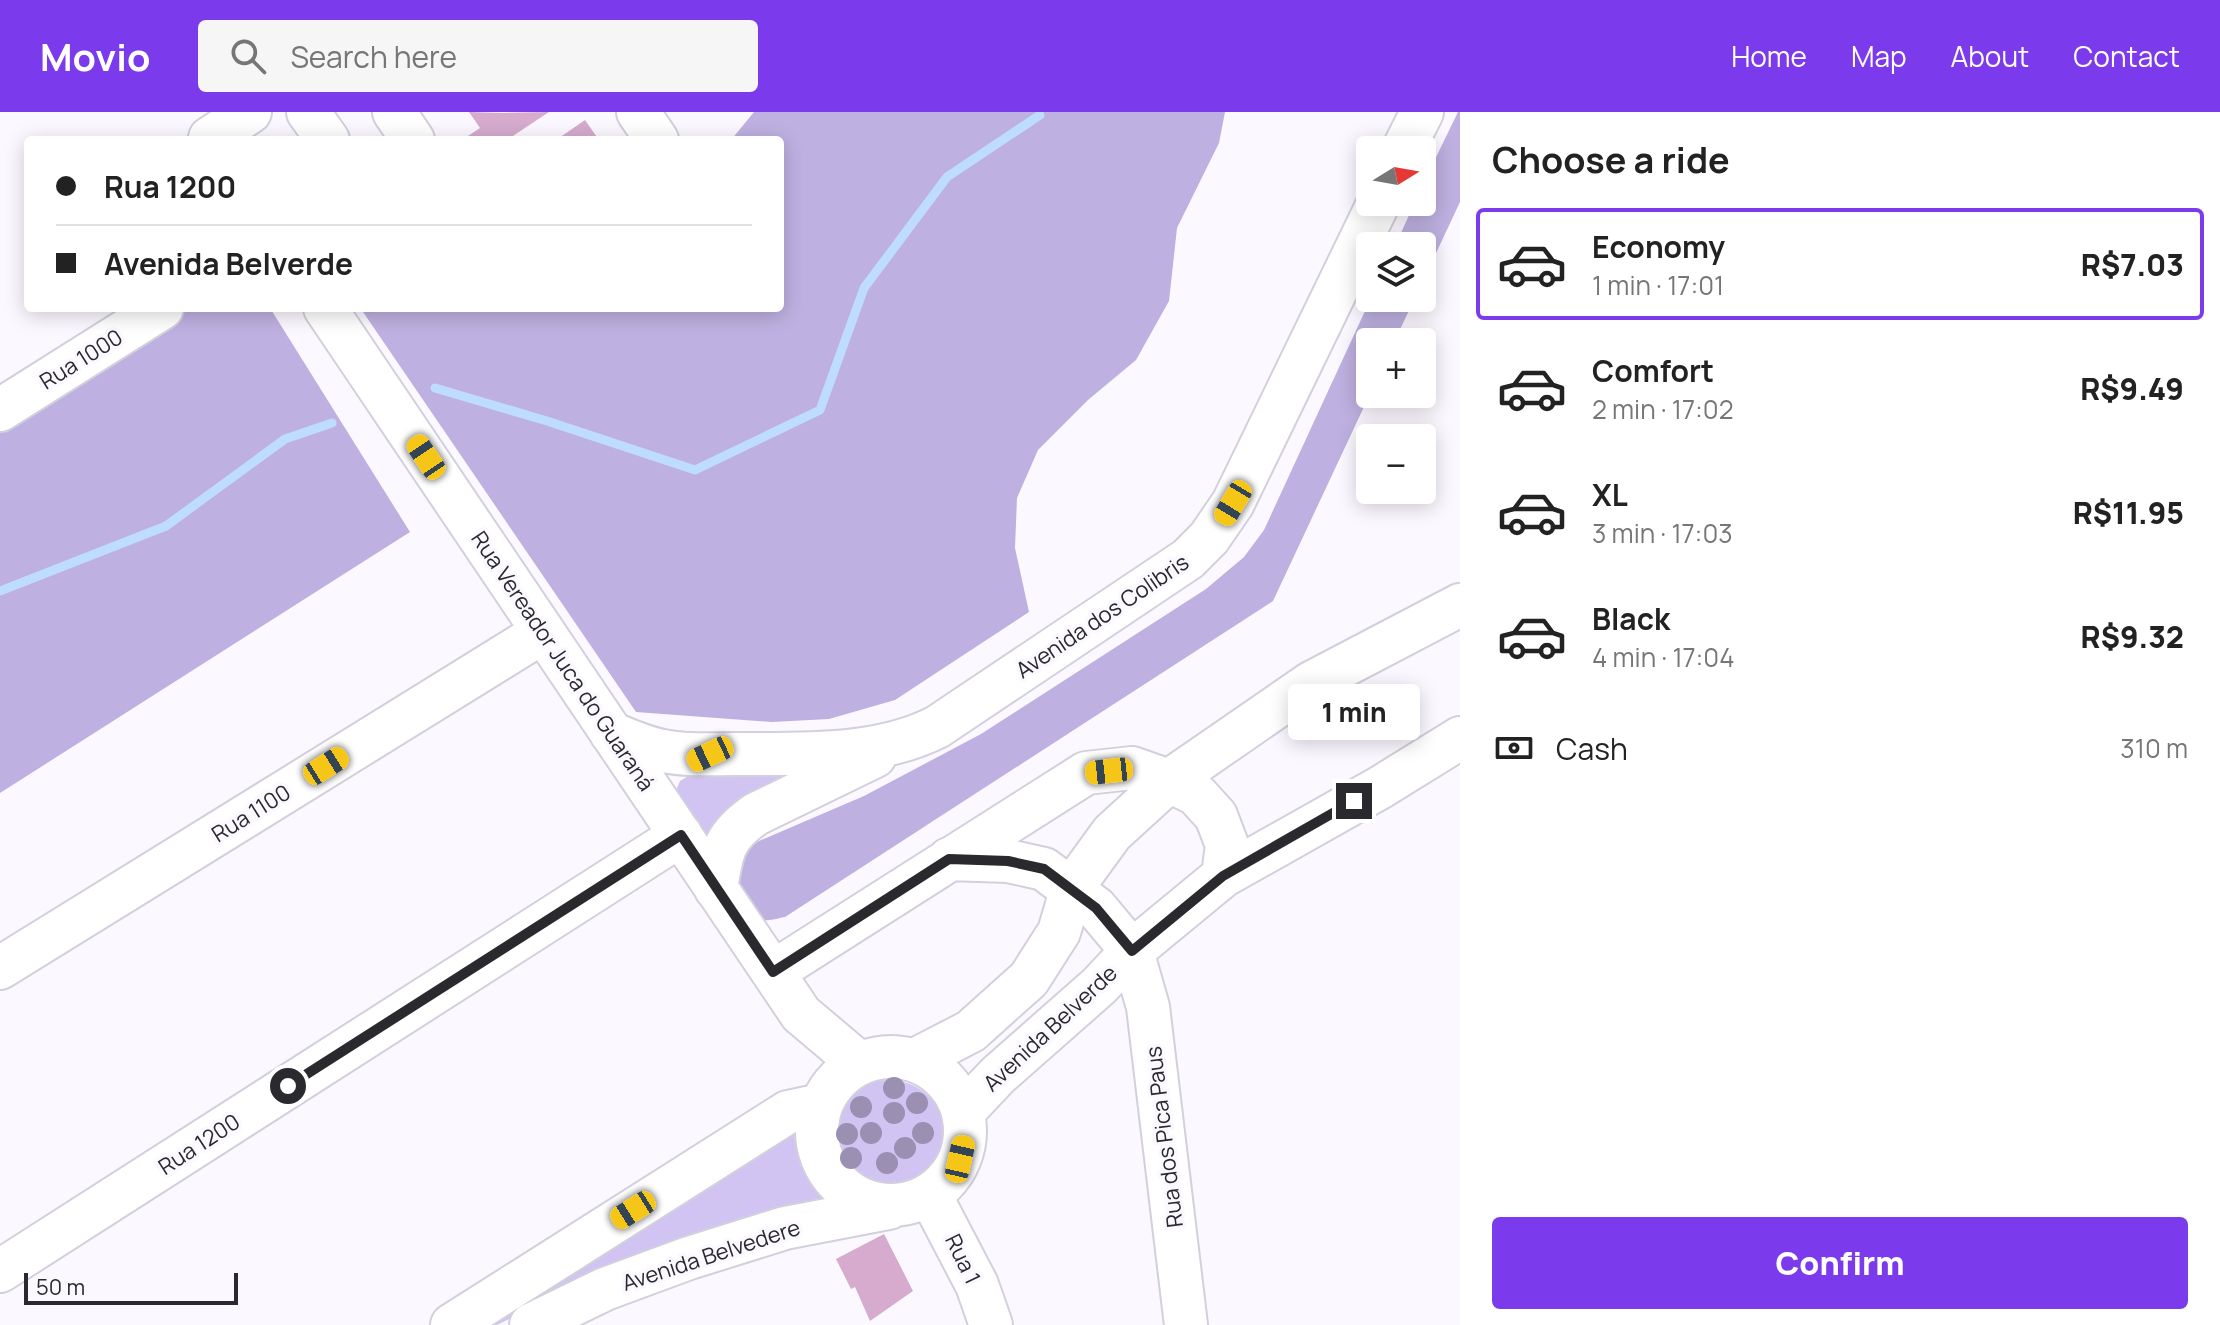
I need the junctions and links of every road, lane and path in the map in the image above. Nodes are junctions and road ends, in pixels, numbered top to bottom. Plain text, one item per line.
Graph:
1 (250, 112) edge
2 (308, 112) edge
3 (394, 112) edge
4 (638, 112) edge
5 (1422, 112) edge
6 (205, 130) edge
7 (325, 136) edge
8 (410, 136) edge
9 (654, 136) edge
10 (1410, 136) edge
11 (1372, 216) edge
12 (156, 312) edge
13 (328, 312) edge
14 (0, 410) edge
15 (1460, 605) edge
16 (543, 632) junction
17 (611, 733) junction
18 (916, 736) junction
19 (1460, 738) edge
20 (710, 754) junction
21 (1169, 781) junction
22 (657, 800) junction
23 (681, 835) junction
24 (949, 859) junction
25 (1223, 876) junction
26 (1072, 888) junction
27 (716, 889) junction
28 (1132, 951) junction
29 (0, 968) edge
30 (773, 972) junction
31 (801, 1014) junction
32 (915, 1060) junction
33 (859, 1063) junction
34 (824, 1098) junction
35 (963, 1112) junction
36 (914, 1200) junction
37 (0, 1271) edge
38 (452, 1325) edge
39 (531, 1325) edge
40 (991, 1325) edge
41 (1186, 1325) edge

1 - 6 street
2 - 7 street
3 - 8 street
4 - 9 street
5 - 10 street
11 - 18 street, Avenida dos Colibris
12 - 14 street, Rua 1000
13 - 16 street, Rua Vereador Juca do Guaraná
15 - 21 street
16 - 17 street, Rua Vereador Juca do Guaraná
16 - 29 street, Rua 1100
17 - 20 street, Avenida dos Colibris
17 - 22 street, Rua Vereador Juca do Guaraná
18 - 20 street, Avenida dos Colibris
18 - 27 street, Avenida dos Colibris
19 - 25 street, Avenida Belverde
20 - 22 street
21 - 24 street
21 - 25 street
21 - 26 street
22 - 23 street, Rua Vereador Juca do Guaraná
23 - 27 street, Rua Vereador Juca do Guaraná
23 - 37 street, Rua 1200
24 - 26 street
24 - 30 street
25 - 28 street, Avenida Belverde
26 - 28 street
26 - 32 street
27 - 30 street, Rua Vereador Juca do Guaraná
28 - 35 street, Avenida Belverde
28 - 41 street, Rua dos Pica Paus
30 - 31 street, Rua Vereador Juca do Guaraná
31 - 33 street, Rua Vereador Juca do Guaraná
31 - 34 street, Rua Vereador Juca do Guaraná
32 - 33 street
32 - 35 street
33 - 34 street
34 - 36 street
34 - 38 street
35 - 36 street
36 - 39 street, Avenida Belvedere
36 - 40 street, Rua 1

